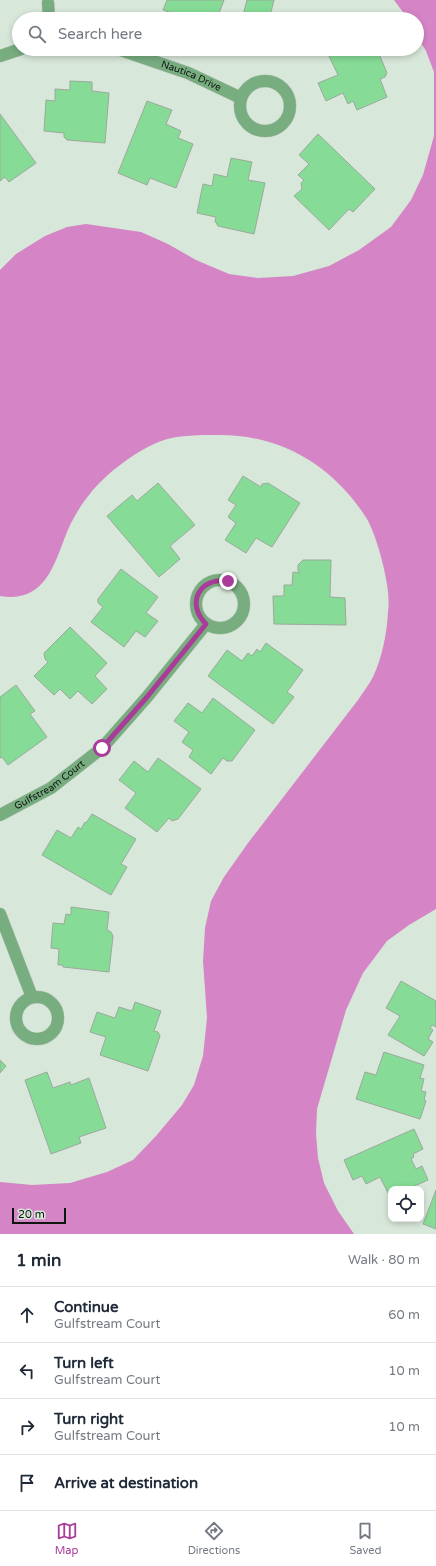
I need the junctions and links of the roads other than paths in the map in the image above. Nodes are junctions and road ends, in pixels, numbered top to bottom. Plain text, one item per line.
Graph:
1 (48, 3) dead end
2 (49, 12) edge
3 (12, 52) edge
4 (0, 56) edge
5 (138, 56) edge
6 (241, 98) junction
7 (206, 624) junction
8 (0, 814) edge
9 (0, 914) edge
10 (32, 997) dead end

1 - 2 street
3 - 4 street
5 - 6 street, Nautica Drive
6 - 6 street
7 - 7 street
7 - 8 street, Gulfstream Court
9 - 10 street

